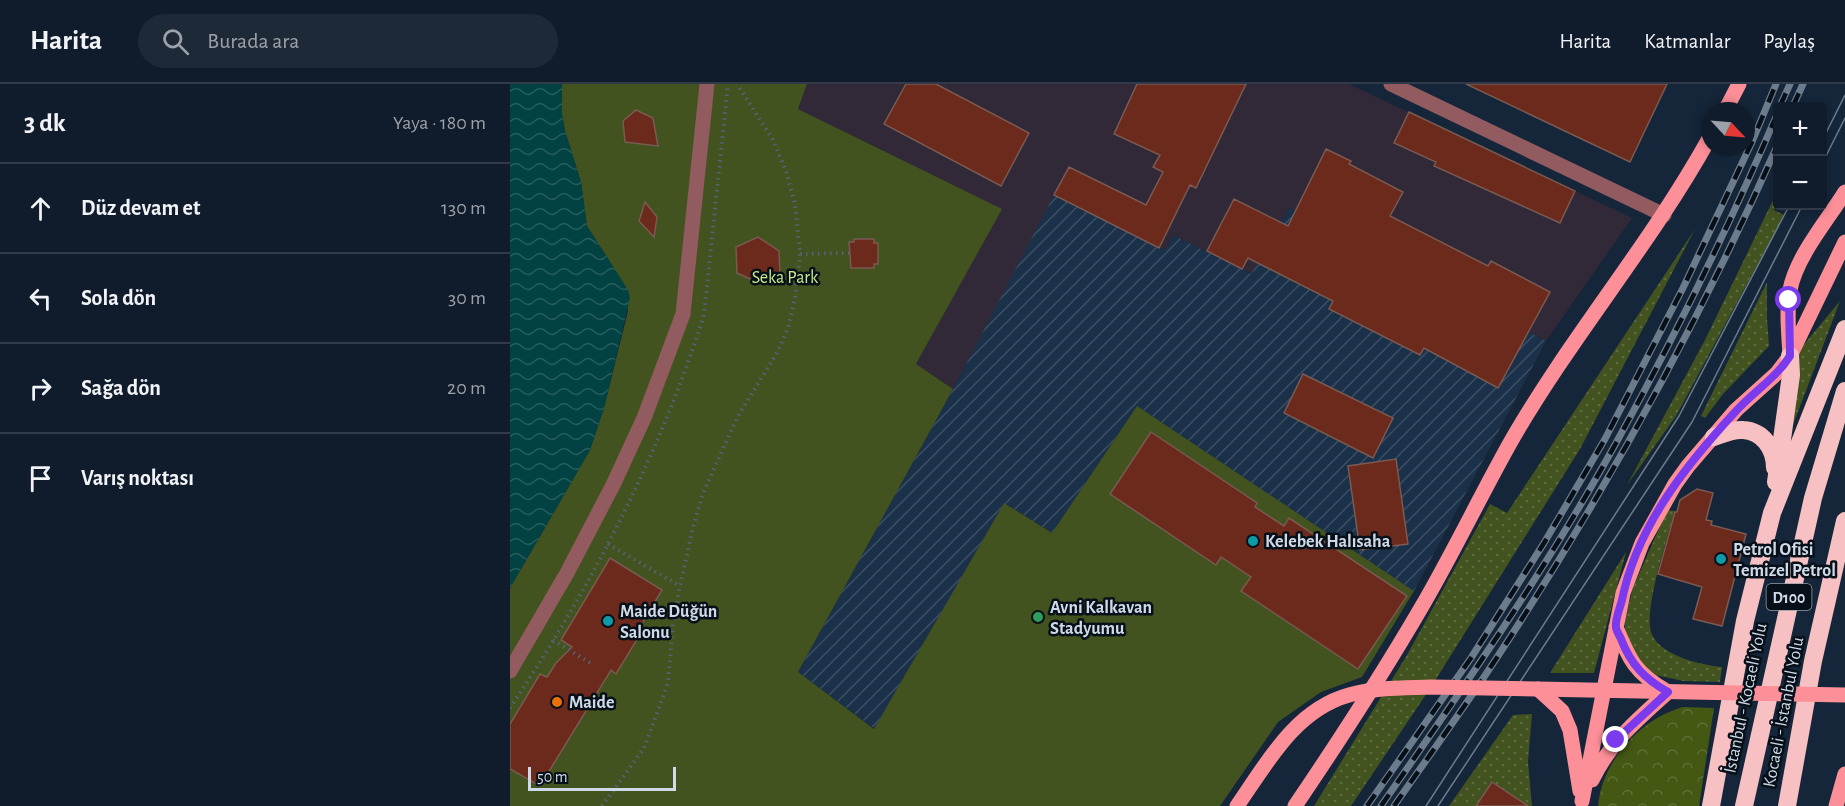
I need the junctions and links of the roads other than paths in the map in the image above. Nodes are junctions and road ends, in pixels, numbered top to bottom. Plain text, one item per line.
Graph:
1 (707, 84) edge
2 (1391, 84) edge
3 (1739, 84) edge
4 (1730, 102) edge
5 (1701, 152) edge
6 (1845, 192) edge
7 (1664, 215) junction
8 (1845, 242) edge
9 (1845, 329) edge
10 (1790, 356) junction
11 (1845, 391) edge
12 (1714, 437) junction
13 (1772, 513) junction
14 (1845, 521) edge
15 (1616, 627) junction
16 (510, 670) edge
17 (1538, 689) junction
18 (1605, 690) junction
19 (1668, 692) junction
20 (1845, 695) edge
21 (1845, 774) edge
22 (1582, 804) edge
23 (1237, 806) edge
24 (1295, 806) edge
25 (1711, 806) edge
26 (1744, 806) edge
27 (1787, 806) edge
28 (1836, 806) edge

1 - 16 street
2 - 7 street
3 - 4 main road
5 - 7 main road
6 - 10 main road
7 - 24 main road
8 - 10 main road
9 - 13 highway
10 - 12 main road
10 - 13 highway
11 - 26 highway, İstanbul - Kocaeli Yolu / D100
12 - 13 highway
12 - 15 main road
13 - 25 highway
14 - 27 highway, Kocaeli - İstanbul Yolu / D100
15 - 18 main road
15 - 19 main road
17 - 18 main road, bridge
17 - 22 main road
17 - 23 main road, bridge
18 - 19 main road, bridge
18 - 22 main road
19 - 20 main road, bridge
19 - 22 main road
21 - 28 main road

